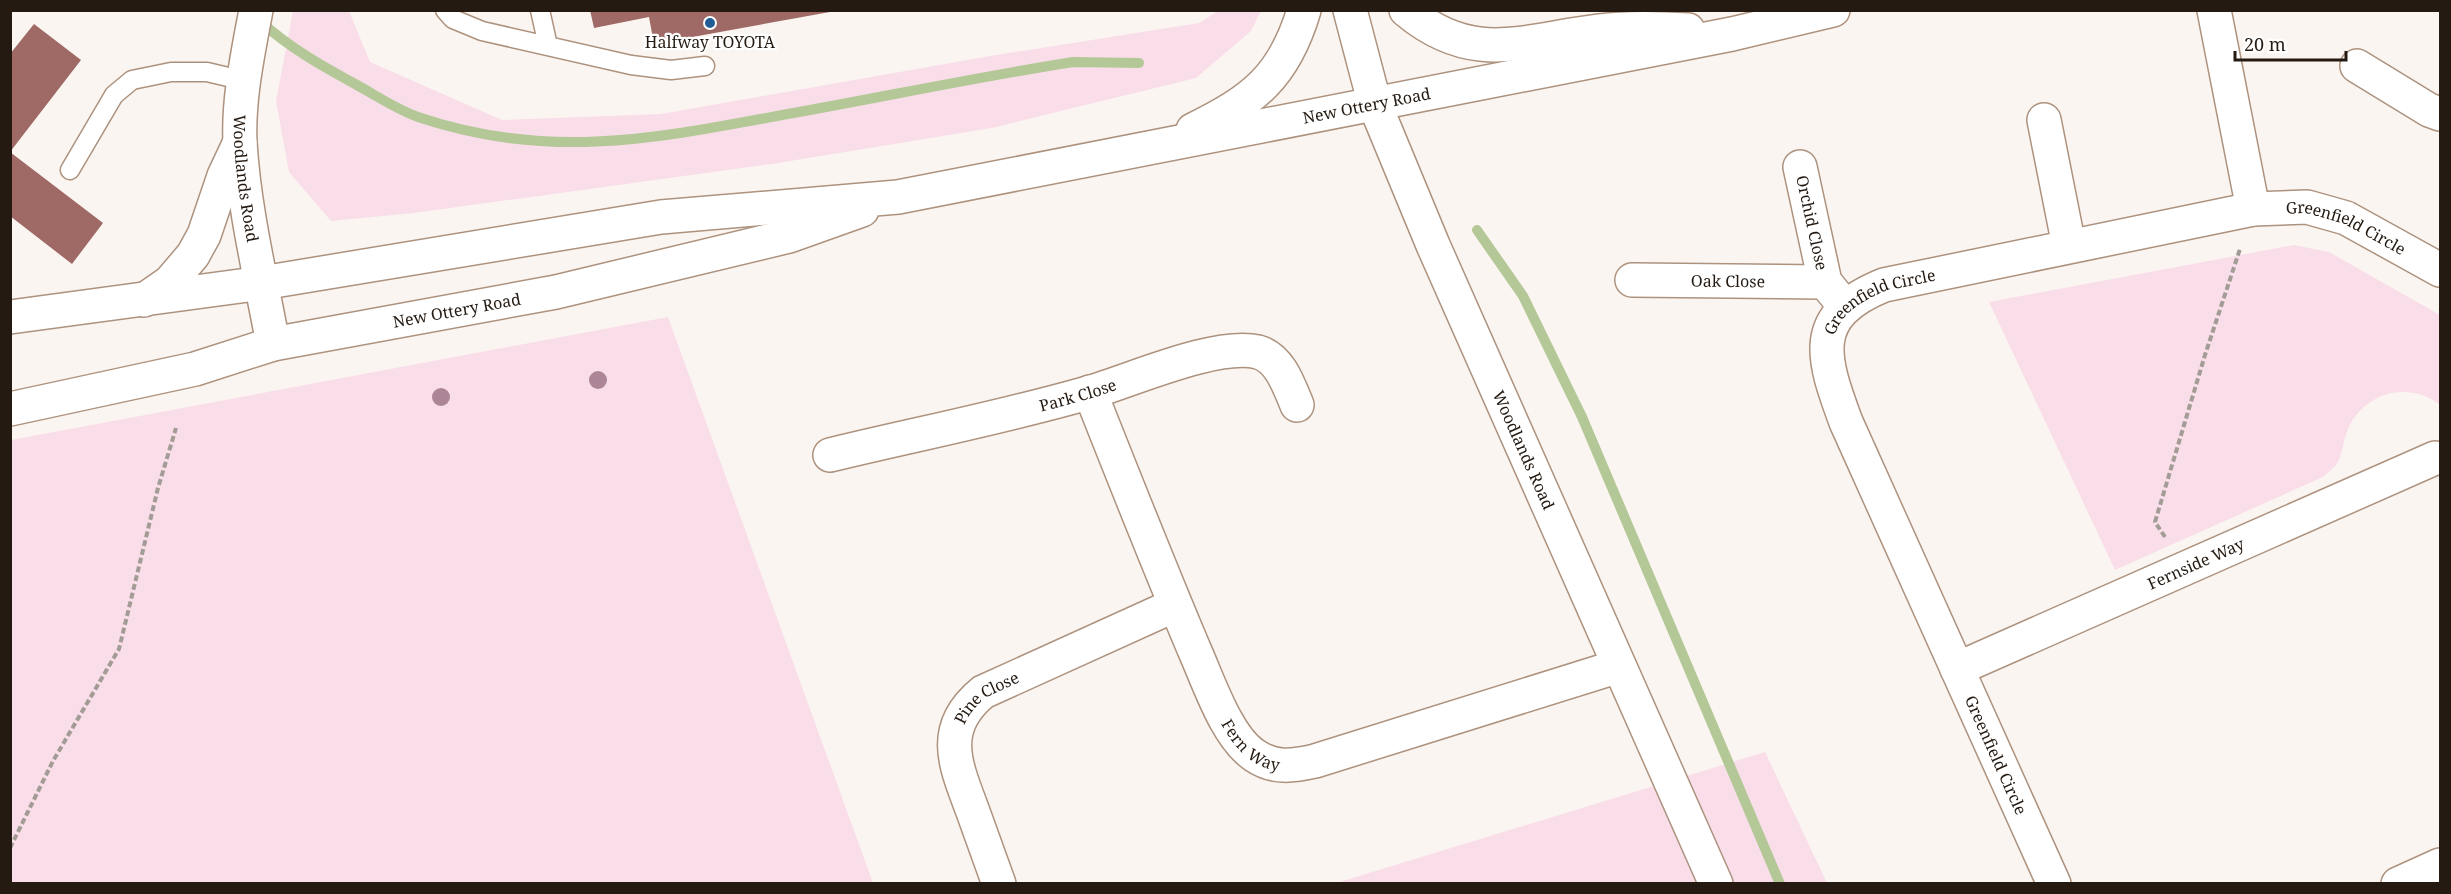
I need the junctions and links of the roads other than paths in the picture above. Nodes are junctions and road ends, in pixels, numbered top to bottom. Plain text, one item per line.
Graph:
1 (256, 10) edge
2 (445, 10) edge
3 (540, 10) edge
4 (1304, 10) edge
5 (1350, 10) edge
6 (1406, 10) edge
7 (1833, 10) edge
8 (2214, 10) edge
9 (1732, 34) junction
10 (548, 46) junction
11 (705, 66) dead end
12 (2357, 66) dead end
13 (246, 68) junction
14 (1375, 105) junction
15 (2440, 114) edge
16 (2044, 120) dead end
17 (240, 142) junction
18 (1156, 147) junction
19 (1800, 167) dead end
20 (70, 170) dead end
21 (898, 197) junction
22 (2253, 209) junction
23 (2069, 246) junction
24 (2440, 270) edge
25 (1632, 280) dead end
26 (262, 283) junction
27 (1835, 294) junction
28 (143, 301) junction
29 (10, 317) edge
30 (273, 344) junction
31 (1090, 392) junction
32 (1297, 405) dead end
33 (10, 409) edge
34 (830, 455) dead end
35 (2435, 458) dead end
36 (1175, 605) junction
37 (1619, 666) junction
38 (1957, 669) junction
39 (2440, 865) edge
40 (999, 884) edge
41 (1716, 884) edge
42 (2054, 884) edge
43 (2398, 884) edge

1 - 13 street, Woodlands Road
2 - 10 lane
3 - 10 lane
4 - 18 street
5 - 14 street, Woodlands Road
6 - 9 street
7 - 9 street, New Ottery Road
8 - 22 street
9 - 14 street, New Ottery Road
10 - 11 lane
12 - 15 street
13 - 17 street, Woodlands Road
13 - 20 lane
14 - 18 street, New Ottery Road
14 - 37 street, Woodlands Road
16 - 23 street
17 - 26 street, Woodlands Road
17 - 28 street
18 - 21 street, New Ottery Road
19 - 27 street, Orchid Close
21 - 26 street, New Ottery Road
21 - 30 street, New Ottery Road
22 - 23 street, Greenfield Circle
22 - 24 street, Greenfield Circle
23 - 27 street, Greenfield Circle
25 - 27 street, Oak Close
26 - 28 street, New Ottery Road
26 - 30 street, Woodlands Road
27 - 38 street, Greenfield Circle
28 - 29 street, New Ottery Road
30 - 33 street, New Ottery Road
31 - 32 street, Park Close
31 - 34 street, Park Close
31 - 36 street, Fern Way
35 - 38 street, Fernside Way
36 - 37 street, Fern Way
36 - 40 street, Pine Close
37 - 41 street, Woodlands Road
38 - 42 street, Greenfield Circle
39 - 43 street

